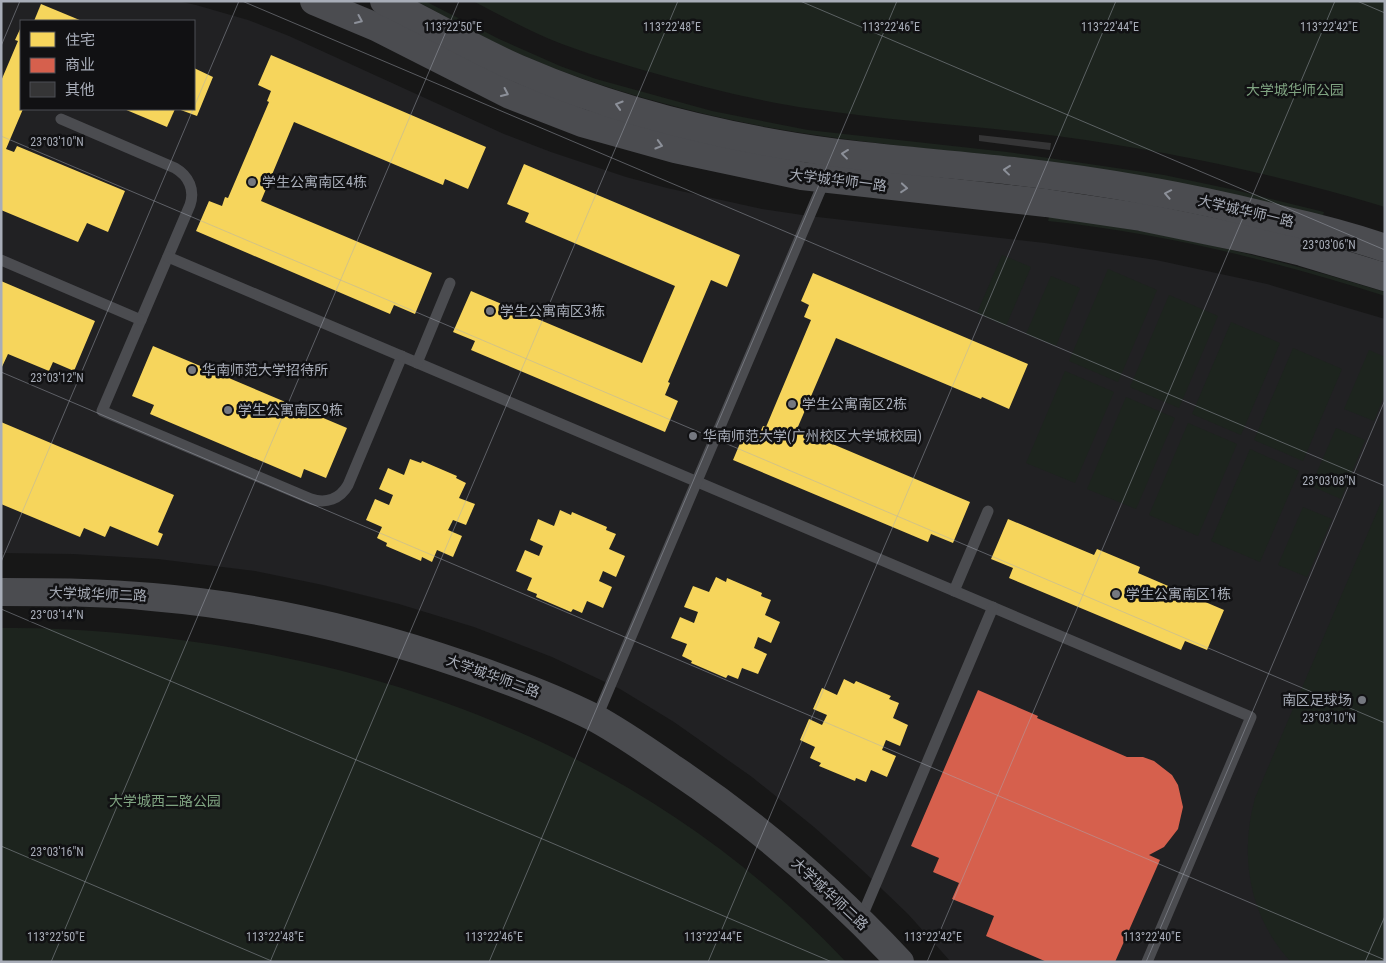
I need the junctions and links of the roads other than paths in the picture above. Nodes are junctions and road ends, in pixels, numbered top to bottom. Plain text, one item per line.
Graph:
1 (314, 1) edge
2 (384, 1) edge
3 (61, 119) dead end
4 (825, 179) junction
5 (1385, 248) edge
6 (168, 257) junction
7 (1, 260) edge
8 (1385, 277) edge
9 (450, 283) dead end
10 (141, 320) junction
11 (402, 356) junction
12 (417, 363) junction
13 (697, 482) junction
14 (988, 510) dead end
15 (954, 591) junction
16 (1, 592) edge
17 (993, 608) junction
18 (596, 719) junction
19 (860, 921) junction
20 (900, 962) edge
21 (1147, 962) edge

1 -> 4 street, 大学城华师一路
5 -> 2 street, 大学城华师一路
3 - 6 lane
4 -> 8 street, 大学城华师一路
4 - 13 lane
6 - 10 lane
6 - 11 lane
7 - 10 lane
9 - 12 lane
10 - 11 lane
11 - 12 lane
12 - 13 lane
13 - 15 lane
13 - 18 lane
14 - 15 lane
15 - 17 lane
16 - 18 street, 大学城华师二路
17 - 19 lane
17 - 21 lane
18 - 19 street, 大学城华师二路
19 - 20 street, 大学城华师二路

